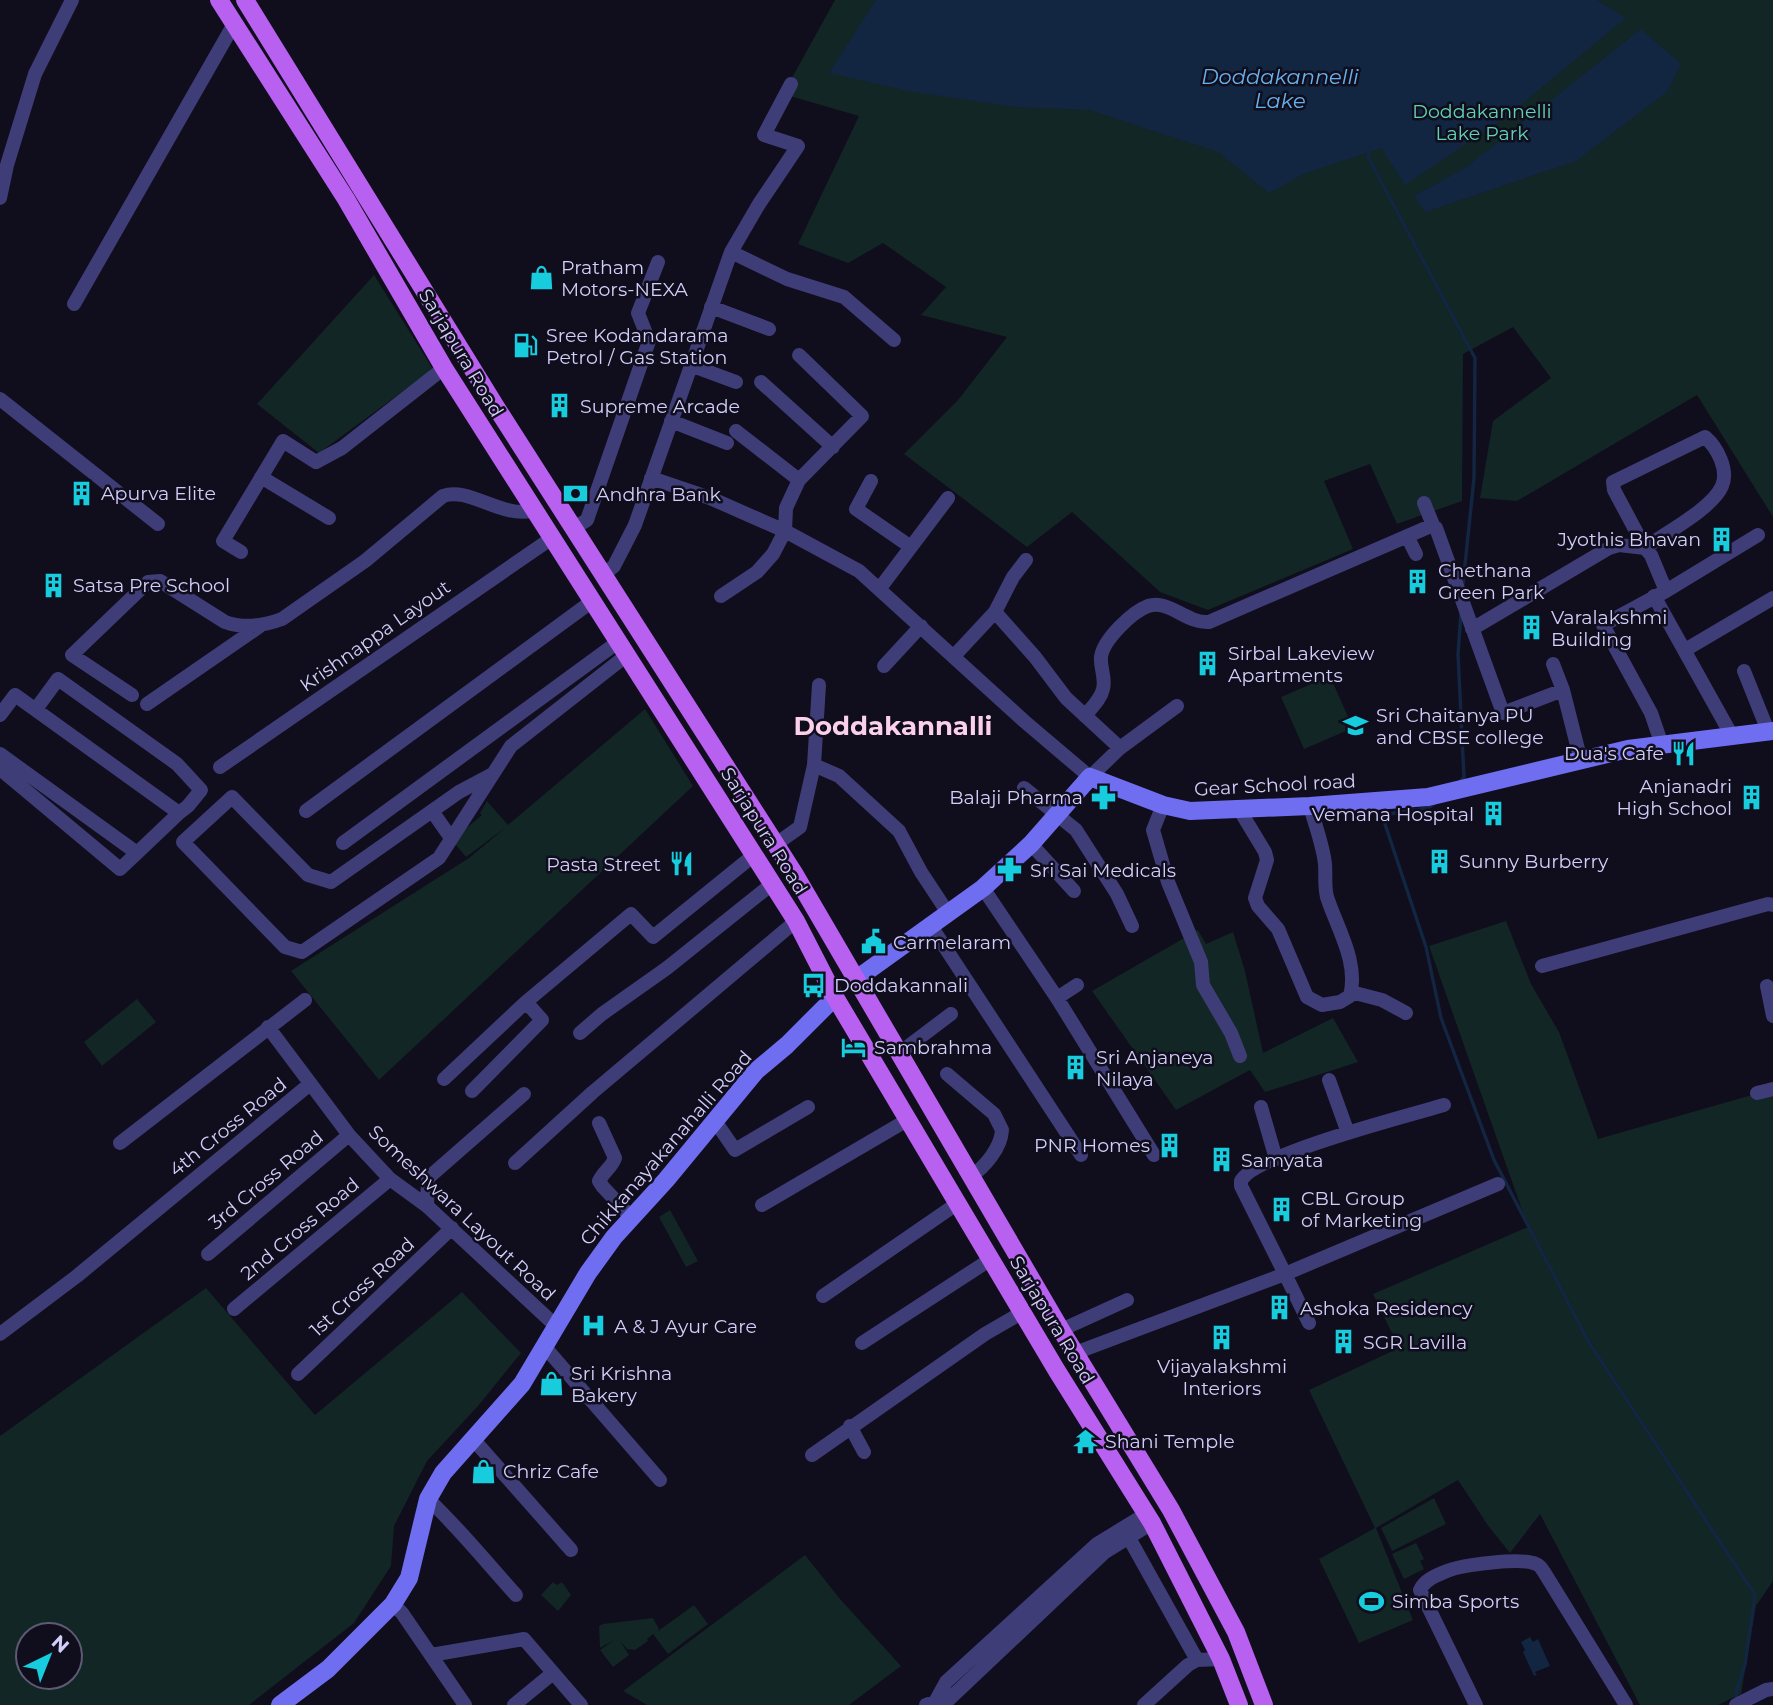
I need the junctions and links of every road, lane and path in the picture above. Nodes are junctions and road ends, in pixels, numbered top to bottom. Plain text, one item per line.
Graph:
1 (72, 0) edge
2 (219, 0) edge
3 (245, 0) edge
4 (234, 24) junction
5 (791, 84) dead end
6 (4, 164) edge
7 (0, 198) edge
8 (386, 230) junction
9 (370, 240) junction
10 (731, 252) junction
11 (659, 262) dead end
12 (74, 304) dead end
13 (711, 307) junction
14 (769, 329) dead end
15 (894, 340) dead end
16 (799, 355) dead end
17 (690, 365) junction
18 (444, 368) junction
19 (736, 382) dead end
20 (761, 382) dead end
21 (0, 399) edge
22 (671, 421) junction
23 (833, 447) junction
24 (261, 477) junction
25 (651, 478) junction
26 (799, 480) junction
27 (871, 481) dead end
28 (948, 498) dead end
29 (1424, 503) dead end
30 (534, 510) junction
31 (329, 518) dead end
32 (158, 524) dead end
33 (1433, 525) junction
34 (574, 528) junction
35 (785, 531) junction
36 (1758, 535) dead end
37 (1407, 536) junction
38 (552, 538) junction
39 (911, 547) junction
40 (1645, 548) junction
41 (241, 552) dead end
42 (1416, 554) dead end
43 (1026, 560) dead end
44 (603, 575) junction
45 (880, 588) junction
46 (1660, 594) junction
47 (721, 596) dead end
48 (1773, 598) edge
49 (591, 602) junction
50 (995, 612) junction
51 (261, 625) junction
52 (920, 626) junction
53 (1472, 629) junction
54 (622, 649) junction
55 (1685, 650) junction
56 (954, 656) junction
57 (1553, 664) dead end
58 (884, 666) dead end
59 (1744, 671) dead end
60 (819, 685) dead end
61 (1563, 690) junction
62 (132, 695) dead end
63 (147, 704) dead end
64 (1177, 706) dead end
65 (36, 709) junction
66 (0, 715) edge
67 (1085, 716) junction
68 (1771, 731) edge
69 (1732, 736) junction
70 (1662, 745) junction
71 (1120, 748) junction
72 (0, 754) edge
73 (1581, 761) junction
74 (814, 765) junction
75 (220, 766) dead end
76 (0, 769) edge
77 (491, 775) junction
78 (1090, 777) junction
79 (1024, 788) dead end
80 (1163, 805) junction
81 (1310, 806) junction
82 (1239, 809) junction
83 (306, 811) dead end
84 (432, 811) junction
85 (179, 813) junction
86 (1057, 815) junction
87 (452, 838) junction
88 (343, 843) dead end
89 (776, 844) junction
90 (1031, 844) junction
91 (137, 853) junction
92 (754, 855) junction
93 (772, 884) junction
94 (983, 888) junction
95 (1074, 891) dead end
96 (1773, 905) edge
97 (948, 913) junction
98 (796, 921) junction
99 (931, 926) junction
100 (1132, 926) dead end
101 (1542, 966) dead end
102 (855, 980) junction
103 (1077, 985) dead end
104 (1767, 986) dead end
105 (1351, 992) junction
106 (835, 997) junction
107 (1057, 998) junction
108 (305, 1000) dead end
109 (526, 1002) junction
110 (1406, 1013) dead end
111 (951, 1014) dead end
112 (1773, 1016) edge
113 (268, 1027) junction
114 (580, 1033) dead end
115 (898, 1054) junction
116 (1240, 1056) dead end
117 (947, 1074) dead end
118 (444, 1079) dead end
119 (1329, 1080) dead end
120 (310, 1084) junction
121 (1773, 1089) edge
122 (472, 1090) dead end
123 (1758, 1093) dead end
124 (524, 1094) dead end
125 (1444, 1105) dead end
126 (808, 1107) dead end
127 (1261, 1107) dead end
128 (909, 1119) junction
129 (715, 1121) junction
130 (599, 1123) dead end
131 (1348, 1133) junction
132 (349, 1135) junction
133 (120, 1143) dead end
134 (1081, 1155) dead end
135 (1154, 1155) dead end
136 (1276, 1159) junction
137 (514, 1163) dead end
138 (970, 1177) junction
139 (390, 1179) junction
140 (1498, 1184) dead end
141 (958, 1203) junction
142 (762, 1205) dead end
143 (428, 1206) junction
144 (632, 1217) junction
145 (452, 1228) junction
146 (208, 1254) dead end
147 (991, 1259) junction
148 (1285, 1274) junction
149 (823, 1296) dead end
150 (1127, 1300) dead end
151 (234, 1310) dead end
152 (1023, 1312) junction
153 (1309, 1323) dead end
154 (556, 1326) junction
155 (1061, 1330) junction
156 (0, 1334) edge
157 (862, 1343) dead end
158 (544, 1346) junction
159 (1075, 1353) junction
160 (298, 1374) dead end
161 (850, 1426) junction
162 (473, 1439) junction
163 (864, 1452) dead end
164 (812, 1455) dead end
165 (660, 1480) dead end
166 (428, 1499) junction
167 (1149, 1519) junction
168 (1126, 1532) junction
169 (571, 1550) dead end
170 (516, 1595) dead end
171 (393, 1604) junction
172 (431, 1655) junction
173 (1221, 1659) junction
174 (1197, 1660) junction
175 (553, 1673) junction
176 (1773, 1689) edge
177 (1740, 1703) edge
178 (936, 1704) edge
179 (280, 1705) edge
180 (464, 1705) edge
181 (514, 1705) edge
182 (581, 1705) edge
183 (1144, 1705) edge
184 (1239, 1705) edge
185 (1264, 1705) edge
186 (1476, 1705) edge
187 (1625, 1705) edge

1 - 6 street
2 - 4 main road, Sarjapura Road
3 - 8 main road, Sarjapura Road
4 - 9 main road, Sarjapura Road
4 - 12 street
5 - 10 street
6 - 7 street
8 - 9 main road
8 - 34 main road, Sarjapura Road
9 - 18 main road, Sarjapura Road
10 - 13 street
10 - 15 street
11 - 34 street
13 - 14 street
13 - 17 street
16 - 23 street
17 - 19 street
17 - 22 street
18 - 24 street
18 - 30 main road, Sarjapura Road
20 - 23 street
21 - 32 street
22 - 25 street
22 - 26 street
23 - 26 street
24 - 31 street
24 - 41 street
25 - 35 street
25 - 44 street
26 - 35 street
27 - 39 street
28 - 39 street
29 - 33 street
30 - 38 main road, Sarjapura Road
30 - 51 street
33 - 37 street
33 - 53 street
34 - 44 main road, Sarjapura Road
35 - 45 street
35 - 47 street
36 - 46 street
37 - 42 street
37 - 67 street
38 - 49 main road, Sarjapura Road
38 - 75 street, Krishnappa Layout
39 - 45 street
40 - 40 street
40 - 46 street
40 - 53 street
43 - 50 street
44 - 89 main road, Sarjapura Road
45 - 52 street
46 - 55 street
46 - 70 street
48 - 55 street
49 - 54 main road, Sarjapura Road
49 - 83 street
50 - 56 street
50 - 67 street
51 - 62 street
51 - 63 street
52 - 56 street
52 - 58 street
53 - 61 street
54 - 77 street
54 - 88 street
54 - 92 main road, Sarjapura Road
55 - 69 street
56 - 78 street
57 - 61 street
59 - 68 street
60 - 74 street
61 - 73 street
64 - 71 street
65 - 66 street
65 - 85 street
65 - 85 street
67 - 71 street
68 - 69 main road, Gear School road
69 - 70 main road, Gear School road
70 - 73 main road, Gear School road
71 - 78 street
72 - 91 street
73 - 81 main road, Gear School road
74 - 89 street
74 - 97 street
76 - 91 street
77 - 84 street
77 - 87 street
78 - 80 main road, Gear School road
78 - 86 main road
79 - 86 street
80 - 82 main road, Gear School road
80 - 116 street
81 - 82 main road, Gear School road
81 - 105 street
82 - 105 street
84 - 87 street
84 - 87 street
85 - 91 street
86 - 90 main road
86 - 100 street
89 - 102 main road, Sarjapura Road
90 - 94 main road
90 - 95 street
92 - 93 main road, Sarjapura Road
92 - 109 street
93 - 98 main road, Sarjapura Road
93 - 114 street
94 - 97 main road
94 - 107 street
96 - 101 street
97 - 99 main road
98 - 106 main road, Sarjapura Road
98 - 137 street
99 - 102 main road
99 - 134 street
102 - 115 main road, Sarjapura Road
103 - 107 street
104 - 112 street
105 - 110 street
106 - 128 main road, Sarjapura Road
106 - 129 main road, Chikkanayakanahalli Road
107 - 135 street
108 - 113 street
109 - 118 street
109 - 122 street
111 - 115 street
113 - 120 street, Someshwara Layout Road
113 - 133 street
115 - 138 main road, Sarjapura Road
117 - 138 street
119 - 131 street
120 - 132 street, Someshwara Layout Road
120 - 156 street, 4th Cross Road
121 - 123 street
124 - 143 street
125 - 131 street
126 - 129 street
127 - 136 street
128 - 141 main road, Sarjapura Road
128 - 142 street
129 - 144 main road, Chikkanayakanahalli Road
130 - 144 street
131 - 136 street
132 - 139 street, Someshwara Layout Road
132 - 146 street, 3rd Cross Road
136 - 148 street
138 - 155 main road, Sarjapura Road
139 - 143 street, Someshwara Layout Road
139 - 151 street, 2nd Cross Road
140 - 148 street
141 - 147 main road, Sarjapura Road
141 - 149 street
143 - 145 street, Someshwara Layout Road
144 - 154 main road, Chikkanayakanahalli Road
145 - 154 street, Someshwara Layout Road
145 - 160 street, 1st Cross Road
147 - 152 main road, Sarjapura Road
147 - 157 street
148 - 153 street
148 - 159 street
150 - 155 street
152 - 161 street
152 - 167 main road, Sarjapura Road
154 - 158 main road, Chikkanayakanahalli Road
155 - 159 main road, Sarjapura Road
158 - 162 main road, Chikkanayakanahalli Road
158 - 165 street
159 - 185 main road, Sarjapura Road
161 - 163 street
161 - 164 street
162 - 166 main road, Chikkanayakanahalli Road
162 - 169 street
166 - 170 street
166 - 171 main road, Chikkanayakanahalli Road
167 - 168 street
167 - 173 main road, Sarjapura Road
168 - 174 street
168 - 178 street
171 - 172 street
171 - 179 main road, Chikkanayakanahalli Road
172 - 175 street
172 - 180 street
173 - 174 street
173 - 184 main road, Sarjapura Road
174 - 183 street
175 - 181 street
175 - 182 street
176 - 177 street
186 - 187 street

